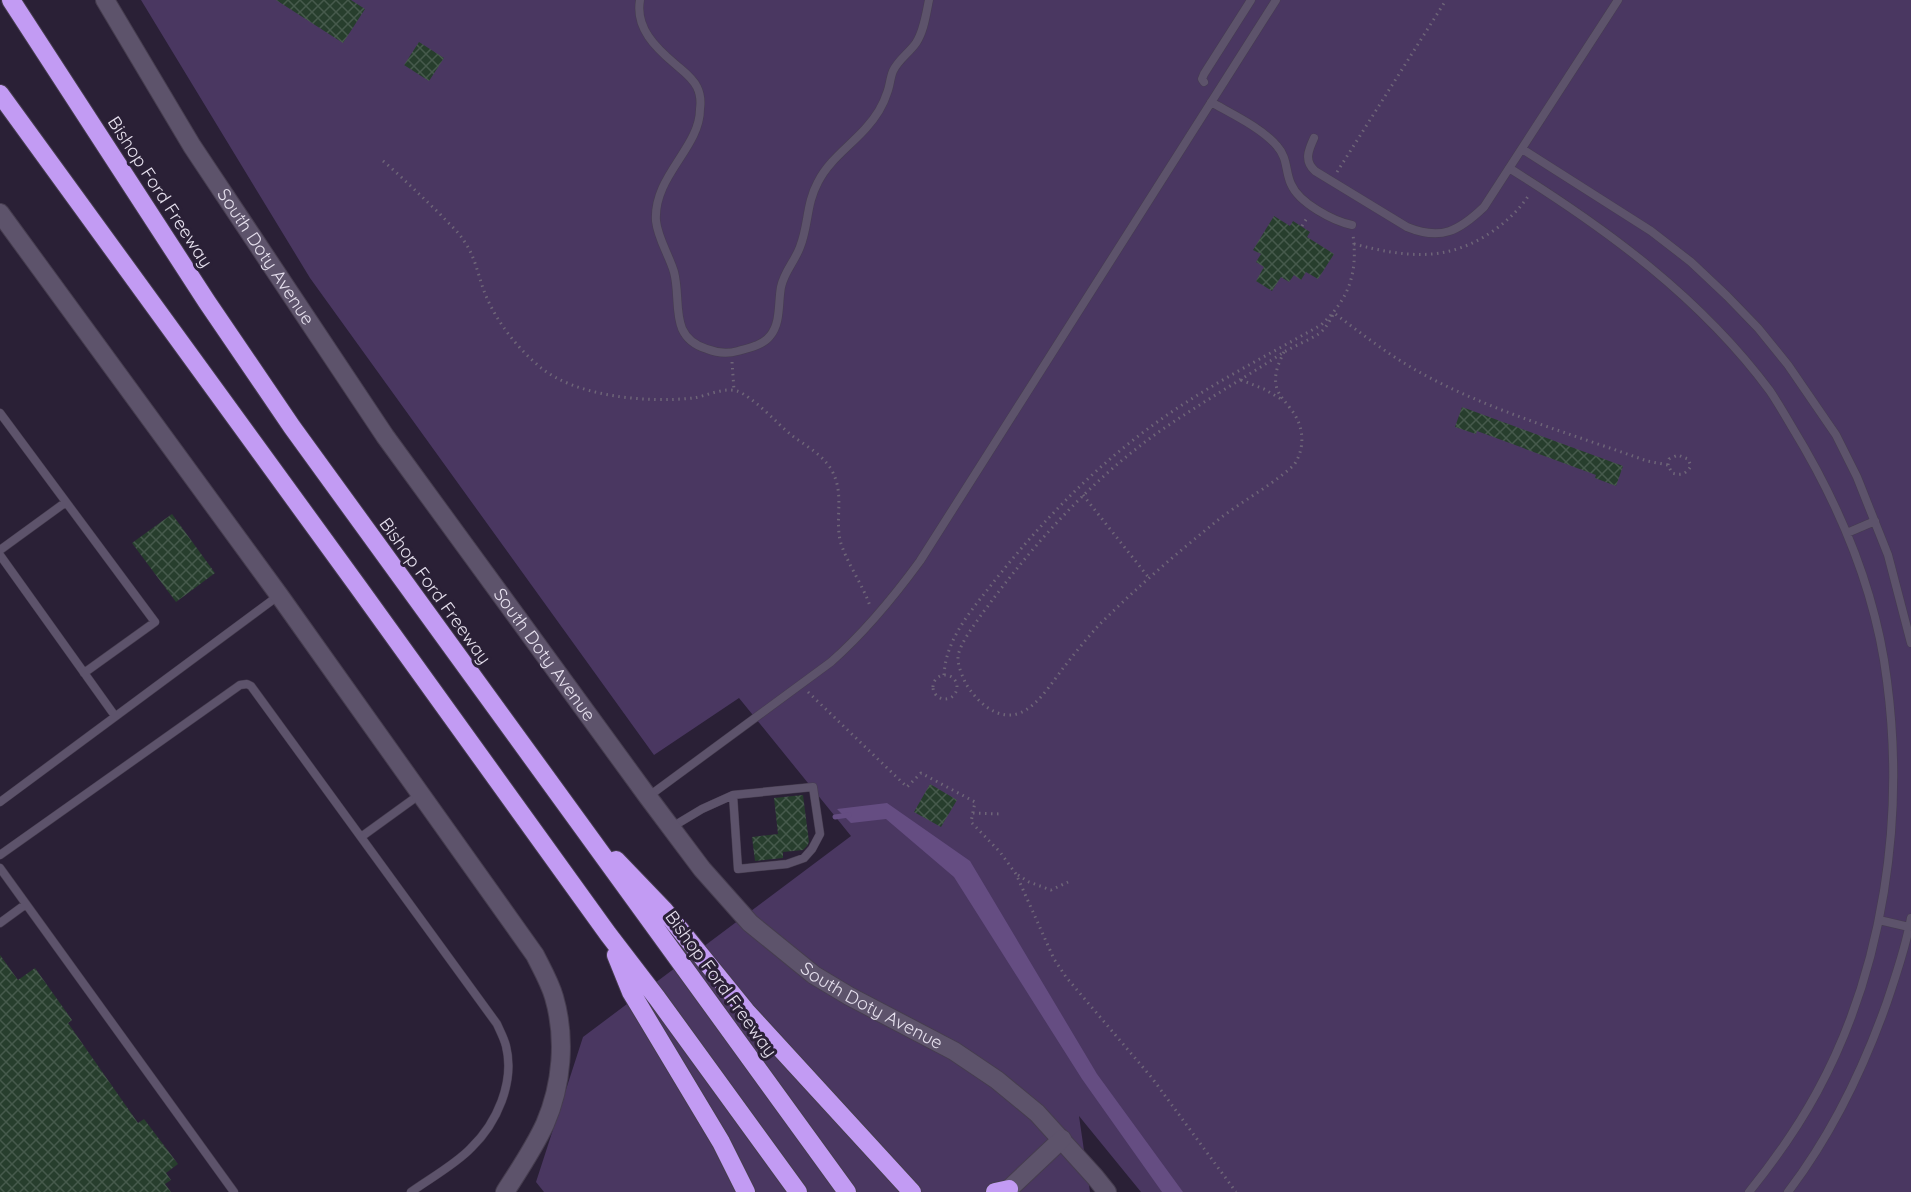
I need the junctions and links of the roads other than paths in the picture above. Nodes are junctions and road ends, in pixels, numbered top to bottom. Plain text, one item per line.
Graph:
1 (11, 0) edge
2 (105, 0) edge
3 (640, 0) edge
4 (929, 0) edge
5 (1251, 0) edge
6 (1276, 0) edge
7 (1618, 0) edge
8 (1204, 82) dead end
9 (0, 94) edge
10 (1211, 102) junction
11 (1314, 138) dead end
12 (1522, 149) junction
13 (1509, 168) junction
14 (1, 217) edge
15 (1352, 225) road end
16 (0, 413) edge
17 (66, 502) junction
18 (1875, 521) junction
19 (1847, 533) junction
20 (0, 550) edge
21 (0, 555) edge
22 (279, 595) junction
23 (1911, 643) edge
24 (84, 673) junction
25 (116, 716) junction
26 (419, 795) junction
27 (733, 795) junction
28 (648, 797) junction
29 (0, 802) edge
30 (566, 807) junction
31 (671, 827) junction
32 (361, 837) junction
33 (0, 855) edge
34 (0, 868) edge
35 (26, 904) junction
36 (1879, 920) junction
37 (0, 923) edge
38 (1910, 923) edge
39 (608, 934) junction
40 (1062, 1139) junction
41 (912, 1189) edge
42 (1004, 1191) edge
43 (234, 1192) edge
44 (411, 1192) edge
45 (505, 1192) edge
46 (746, 1192) edge
47 (798, 1192) edge
48 (847, 1192) edge
49 (1107, 1192) edge
50 (1749, 1192) edge
51 (1788, 1192) edge

1 - 30 highway, Bishop Ford Freeway
2 - 28 street, South Doty Avenue
3 - 4 lane
5 - 8 lane
6 - 10 lane
7 - 12 lane
9 - 39 highway
10 - 15 lane
10 - 28 lane
11 - 13 lane
12 - 13 lane
12 - 18 lane
13 - 19 lane
14 - 22 street
16 - 17 lane
17 - 20 lane
17 - 24 lane
18 - 19 lane
18 - 23 lane
19 - 36 lane
21 - 24 lane
22 - 25 lane
22 - 26 street
24 - 25 lane
25 - 29 lane
26 - 32 lane
26 - 45 street
27 - 27 lane
27 - 31 lane
28 - 31 street, South Doty Avenue
30 - 41 highway
30 - 48 highway, Bishop Ford Freeway
31 - 40 street, South Doty Avenue
32 - 33 lane
32 - 44 lane
34 - 35 lane
35 - 37 lane
35 - 43 lane
36 - 38 lane
36 - 50 lane
38 - 51 lane
39 - 46 highway
39 - 47 highway
40 - 42 street
40 - 49 street, South Doty Avenue

